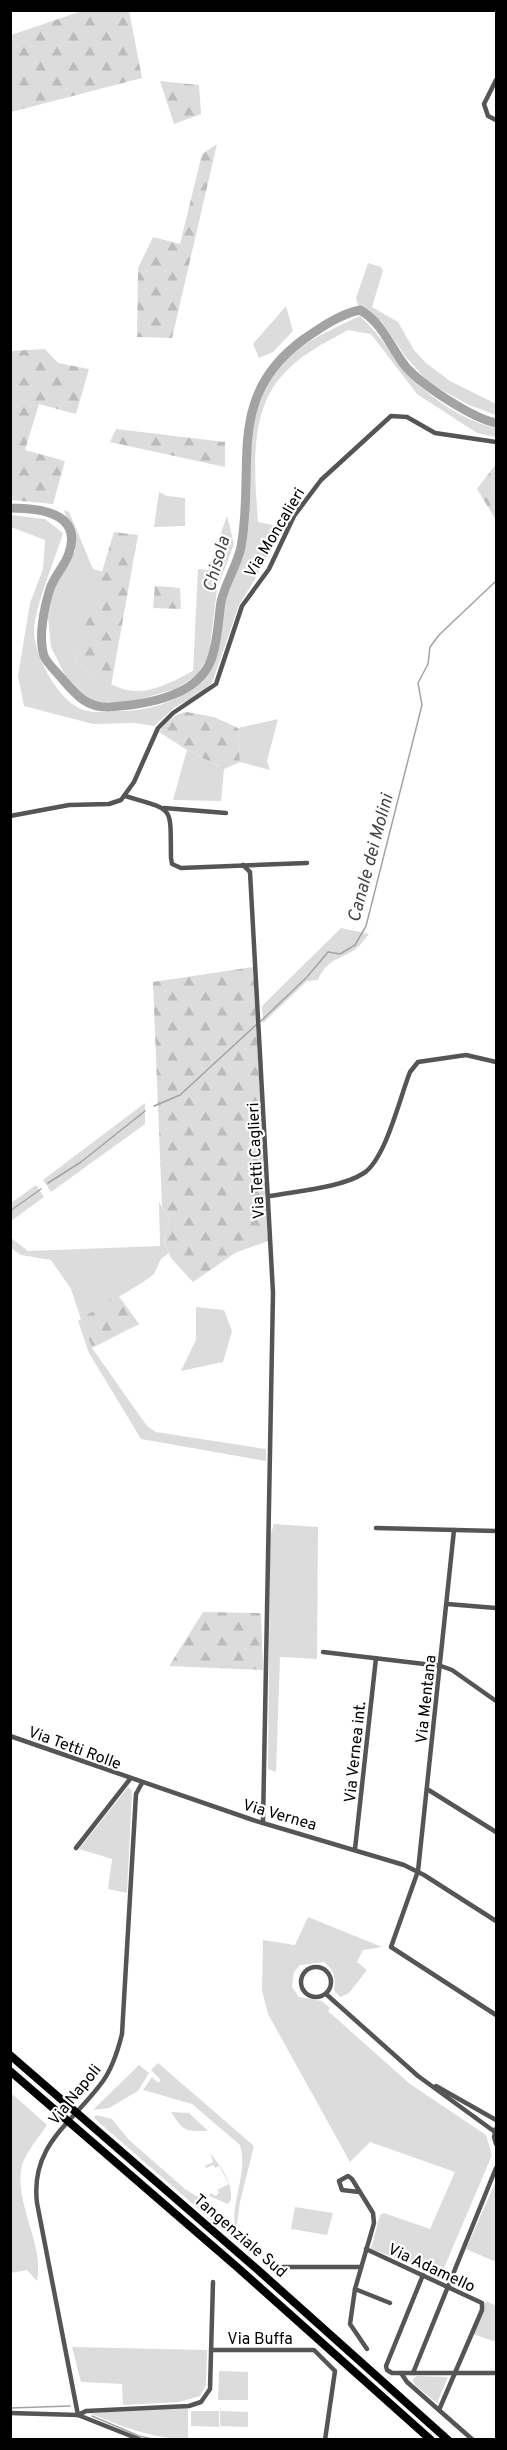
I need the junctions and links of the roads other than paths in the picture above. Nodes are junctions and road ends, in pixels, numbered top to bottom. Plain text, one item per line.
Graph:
1 (496, 80) edge
2 (496, 120) edge
3 (496, 441) edge
4 (125, 796) junction
5 (164, 808) junction
6 (226, 813) dead end
7 (10, 816) edge
8 (307, 863) dead end
9 (243, 865) junction
10 (496, 1062) edge
11 (270, 1196) junction
12 (376, 1528) dead end
13 (454, 1530) junction
14 (496, 1531) edge
15 (447, 1604) junction
16 (496, 1608) edge
17 (322, 1652) dead end
18 (376, 1658) junction
19 (441, 1666) junction
20 (496, 1701) edge
21 (10, 1736) edge
22 (130, 1779) junction
23 (142, 1783) junction
24 (427, 1789) junction
25 (263, 1823) junction
26 (496, 1832) edge
27 (76, 1848) dead end
28 (355, 1849) junction
29 (418, 1871) junction
30 (496, 1921) edge
31 (326, 1994) junction
32 (496, 2014) edge
33 (10, 2055) edge
34 (10, 2071) edge
35 (418, 2076) junction
36 (496, 2120) edge
37 (496, 2130) edge
38 (496, 2144) edge
39 (496, 2168) edge
40 (359, 2192) junction
41 (366, 2249) junction
42 (283, 2267) dead end
43 (360, 2268) junction
44 (423, 2276) junction
45 (213, 2282) dead end
46 (448, 2286) junction
47 (355, 2289) junction
48 (390, 2303) dead end
49 (367, 2349) dead end
50 (212, 2350) junction
51 (401, 2373) junction
52 (413, 2373) junction
53 (454, 2373) junction
54 (496, 2373) edge
55 (439, 2410) junction
56 (10, 2413) edge
57 (78, 2415) junction
58 (141, 2439) edge
59 (325, 2439) edge
60 (431, 2439) edge
61 (448, 2439) edge
62 (473, 2439) edge

1 - 2 street
3 - 4 street, Via Moncalieri
4 - 5 street
4 - 7 street
5 - 6 street
5 - 9 street
8 - 9 street
9 - 11 street, Via Tetti Caglieri
10 - 11 street
11 - 25 street, Via Tetti Caglieri
12 - 13 street
13 - 14 street
13 - 15 street, Via Mentana
15 - 16 street
15 - 19 street, Via Mentana
17 - 18 street
18 - 19 street
18 - 28 street, Via Vernea int.
19 - 20 street
19 - 24 street, Via Mentana
21 - 22 street, Via Tetti Rolle
22 - 23 street, Via Vernea
22 - 27 street
23 - 25 street, Via Vernea
23 - 57 street, Via Napoli
24 - 26 street
24 - 29 street, Via Mentana
25 - 28 street, Via Vernea
28 - 29 street, Via Vernea
29 - 30 street, Via Vernea
29 - 32 street
31 - 31 street
31 - 35 street
33 - 61 highway, Tangenziale Sud
34 - 60 highway, Tangenziale Sud
35 - 36 street
35 - 37 street
37 - 38 street
39 - 46 street
40 - 40 street
40 - 41 street
41 - 43 street
41 - 44 street, Via Adamello
42 - 43 street
43 - 47 street
44 - 46 street, Via Adamello
44 - 51 street
45 - 50 street
46 - 52 street
46 - 53 street, Via Adamello
47 - 48 street
47 - 49 street
50 - 57 street, Via Buffa
50 - 59 street, Via Buffa
51 - 52 street
51 - 55 street
52 - 53 street
53 - 54 street
53 - 55 street, Via Adamello
55 - 62 street
56 - 57 street
57 - 58 street

